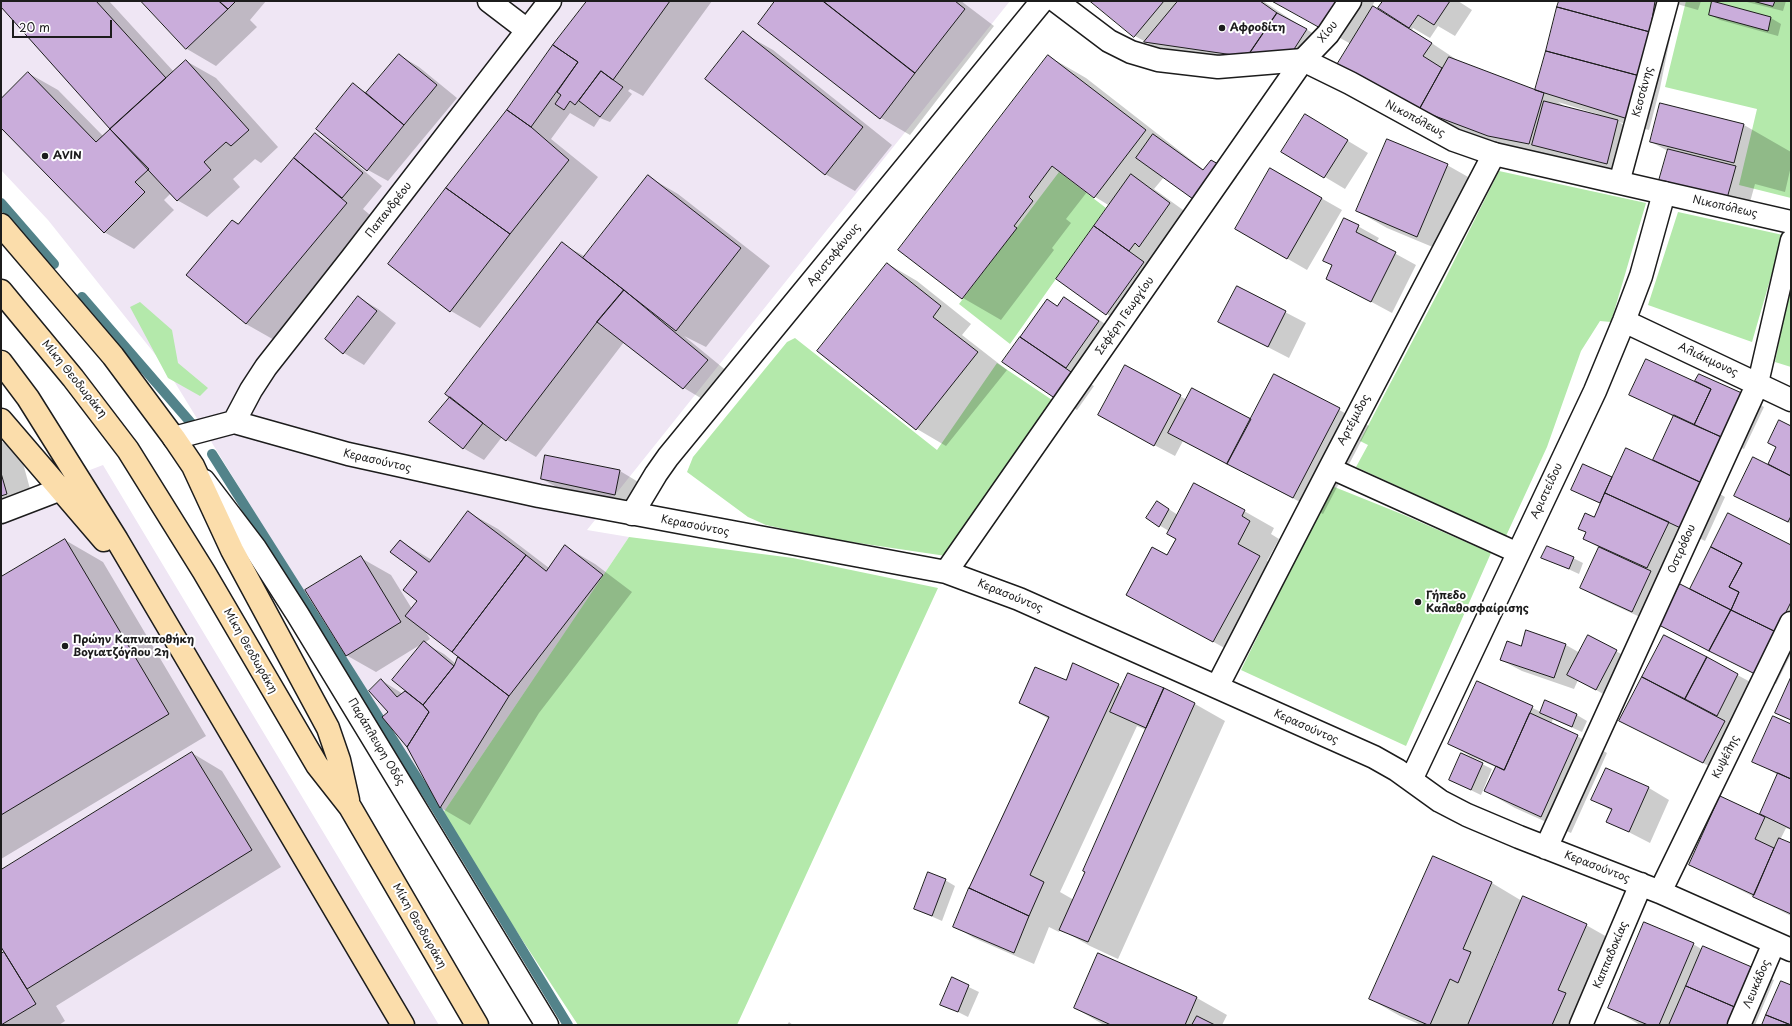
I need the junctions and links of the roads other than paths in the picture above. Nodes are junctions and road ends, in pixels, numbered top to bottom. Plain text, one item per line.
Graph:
1 (489, 1) edge
2 (550, 1) edge
3 (1042, 1) edge
4 (1056, 1) edge
5 (1350, 1) edge
6 (1668, 1) edge
7 (527, 30) junction
8 (1303, 60) junction
9 (1494, 154) junction
10 (1619, 183) junction
11 (1664, 193) junction
12 (1791, 222) edge
13 (1, 225) edge
14 (1791, 240) edge
15 (1, 291) edge
16 (1624, 321) junction
17 (1, 362) edge
18 (1758, 383) junction
19 (1791, 400) edge
20 (1, 420) edge
21 (234, 422) junction
22 (174, 438) junction
23 (193, 466) junction
24 (1330, 468) junction
25 (61, 489) junction
26 (1, 512) edge
27 (632, 514) junction
28 (1518, 553) junction
29 (946, 572) junction
30 (143, 585) junction
31 (1791, 622) edge
32 (1217, 687) junction
33 (1410, 780) junction
34 (350, 807) junction
35 (1546, 848) junction
36 (1651, 888) junction
37 (1783, 946) edge
38 (403, 1025) edge
39 (477, 1025) edge
40 (547, 1025) edge
41 (1581, 1025) edge
42 (1739, 1025) edge

1 - 7 street
2 - 7 street, Παπανδρέου
3 - 27 street, Αριστοφάνoυς
4 - 8 street
5 - 8 street, Χίου
6 - 10 street, Κεσσάνης
7 - 21 street, Παπανδρέου
8 - 9 street, Νικοπόλεως
8 - 29 street, Σεφέρη Γεωργίου
9 - 10 street, Νικοπόλεως
9 - 24 street, Αρτέμιδος
10 - 11 street, Νικοπόλεως
11 - 12 street, Νικοπόλεως
11 - 16 street, Αριστείδου
13 - 22 highway
14 - 18 street, Οστρόβου
15 - 34 highway, Μίκη Θεοδωράκη
16 - 18 street, Αλιάκμονος
16 - 28 street, Αριστείδου
17 - 30 highway
18 - 19 street, Αλιάκμονος
18 - 35 street, Οστρόβου
20 - 25 highway
21 - 22 street
21 - 27 street, Κερασούντος
22 - 23 highway
23 - 34 highway
23 - 40 street, Παράπλευρη Οδός
24 - 28 street
24 - 32 street, Αρτέμιδος
25 - 26 street
25 - 30 highway
27 - 29 street, Κερασούντος
28 - 33 street, Αριστείδου
29 - 32 street, Κερασούντος
30 - 38 highway
31 - 36 street, Κυψέλης
32 - 33 street, Κερασούντος
33 - 35 street, Κερασούντος
34 - 39 highway, Μίκη Θεοδωράκη
35 - 36 street, Κερασούντος
36 - 37 street, Κερασούντος
36 - 41 street, Καππαδοκίας
37 - 42 street, Λευκάδος

